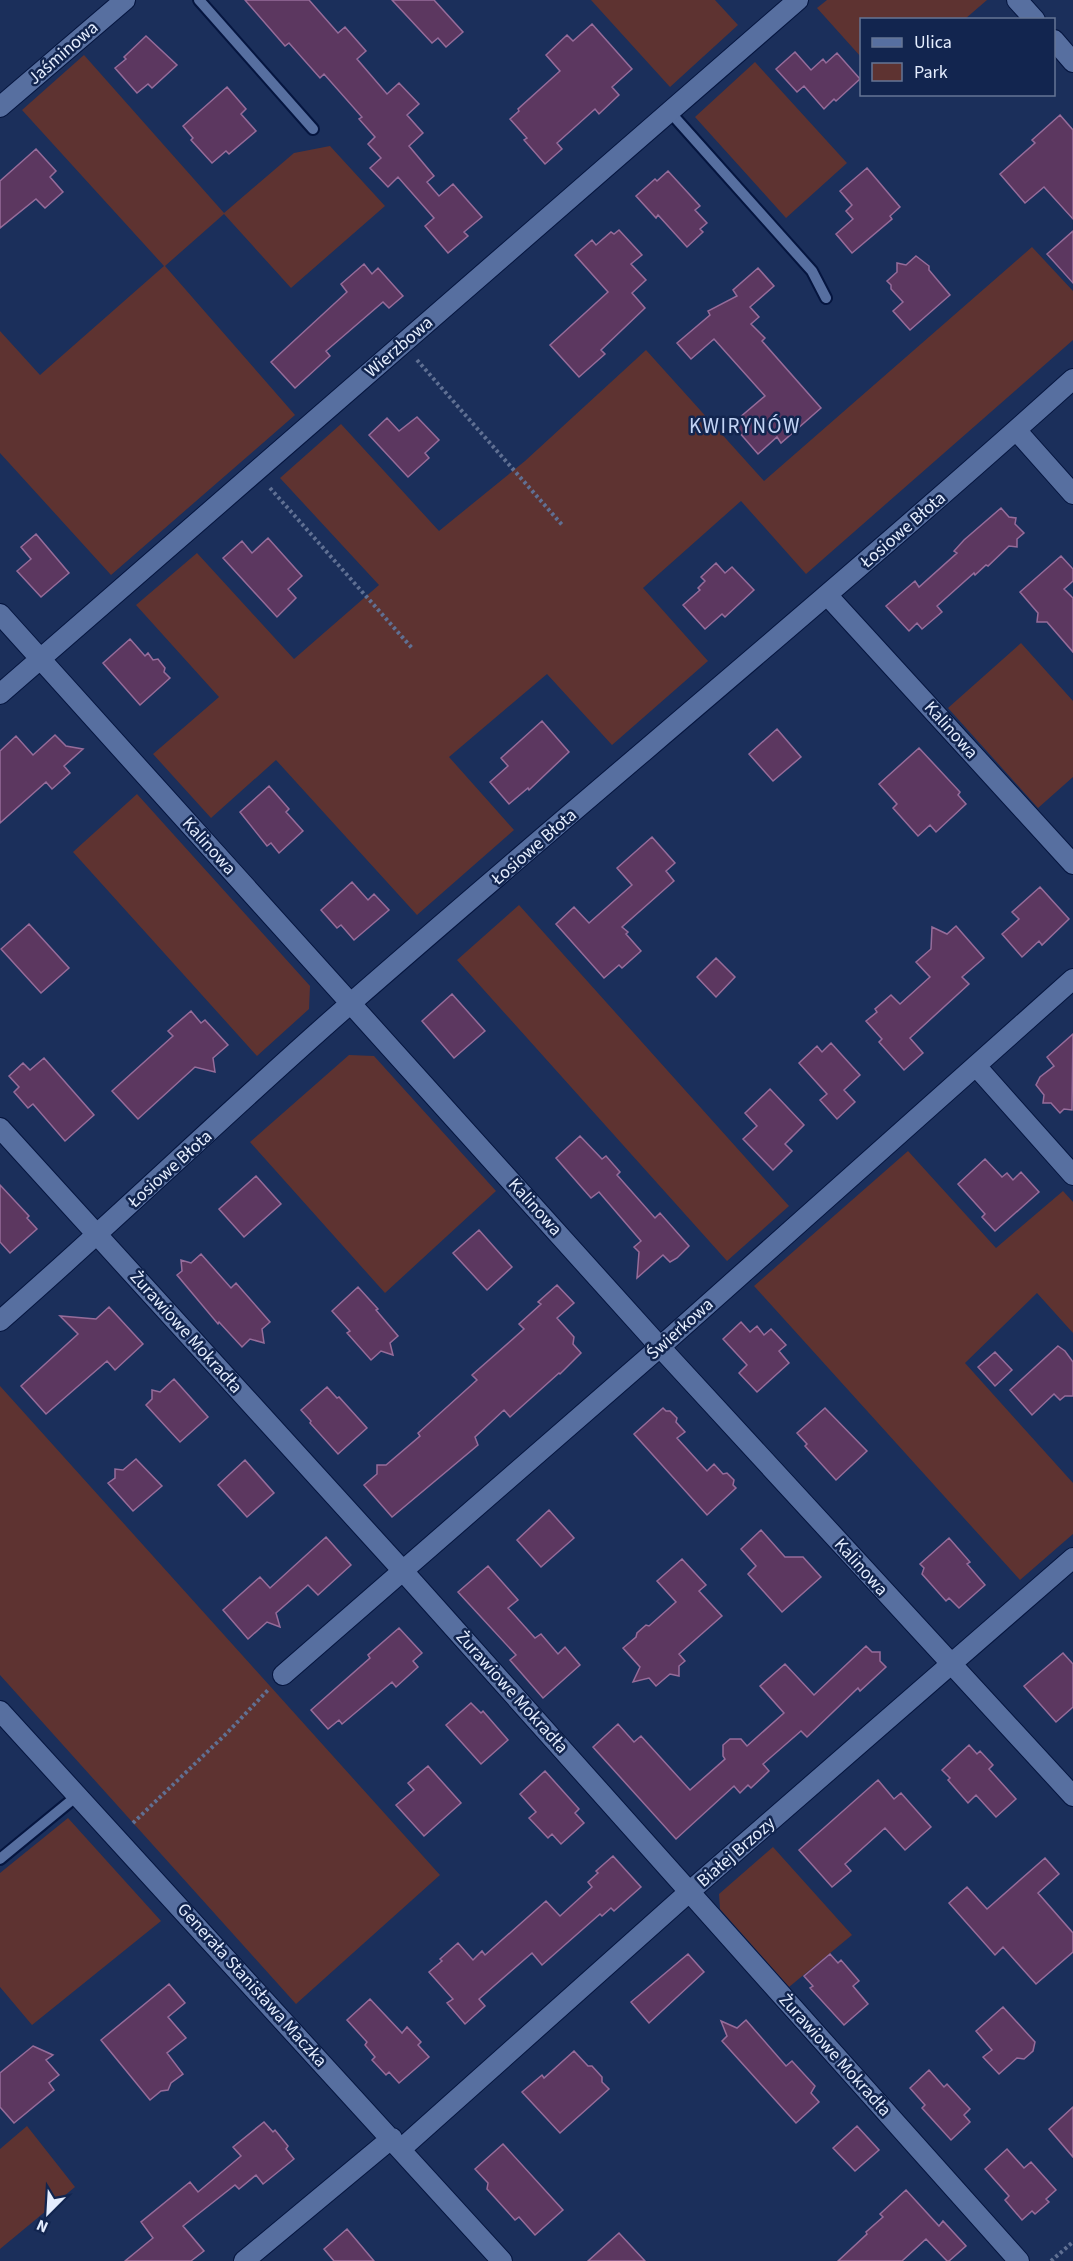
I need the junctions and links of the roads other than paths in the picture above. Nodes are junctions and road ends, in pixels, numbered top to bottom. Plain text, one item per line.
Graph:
1 (125, 0) edge
2 (199, 0) edge
3 (798, 0) edge
4 (1017, 0) edge
5 (1033, 18) edge
6 (1055, 42) edge
7 (1073, 62) edge
8 (0, 107) edge
9 (670, 112) junction
10 (313, 129) dead end
11 (826, 298) dead end
12 (1073, 379) edge
13 (1016, 430) junction
14 (1073, 494) edge
15 (828, 596) junction
16 (0, 614) edge
17 (40, 658) junction
18 (0, 694) edge
19 (1073, 864) edge
20 (1073, 979) edge
21 (350, 1005) junction
22 (976, 1066) junction
23 (0, 1128) edge
24 (1073, 1175) edge
25 (98, 1235) junction
26 (0, 1321) edge
27 (660, 1347) junction
28 (1073, 1557) edge
29 (403, 1571) junction
30 (951, 1665) junction
31 (283, 1675) road end
32 (0, 1711) edge
33 (78, 1795) junction
34 (1073, 1796) edge
35 (0, 1859) edge
36 (689, 1892) junction
37 (396, 2143) junction
38 (244, 2261) edge
39 (502, 2261) edge
40 (1019, 2261) edge

1 - 8 street, Jaśminowa
2 - 10 lane
3 - 9 street, Wierzbowa
4 - 5 street
6 - 7 street
9 - 11 lane
9 - 17 street, Wierzbowa
12 - 13 street, Łosiowe Błota
13 - 14 street
13 - 15 street, Łosiowe Błota
15 - 19 street, Kalinowa
15 - 21 street, Łosiowe Błota
16 - 17 street, Kalinowa
17 - 18 street, Wierzbowa
17 - 21 street, Kalinowa
20 - 22 street, Świerkowa
21 - 25 street, Łosiowe Błota
21 - 27 street, Kalinowa
22 - 24 street
22 - 27 street, Świerkowa
23 - 25 street, Żurawiowe Mokradła
25 - 26 street, Łosiowe Błota
25 - 29 street, Żurawiowe Mokradła
27 - 29 street, Świerkowa
27 - 30 street, Kalinowa
28 - 30 street, Białej Brzozy
29 - 31 street, Świerkowa
29 - 36 street, Żurawiowe Mokradła
30 - 34 street, Kalinowa
30 - 36 street, Białej Brzozy
32 - 33 street, Generała Stanisława Maczka
33 - 35 lane
33 - 37 street, Generała Stanisława Maczka
36 - 37 street, Białej Brzozy
36 - 40 street, Żurawiowe Mokradła
37 - 38 street, Białej Brzozy
37 - 39 street, Generała Stanisława Maczka

